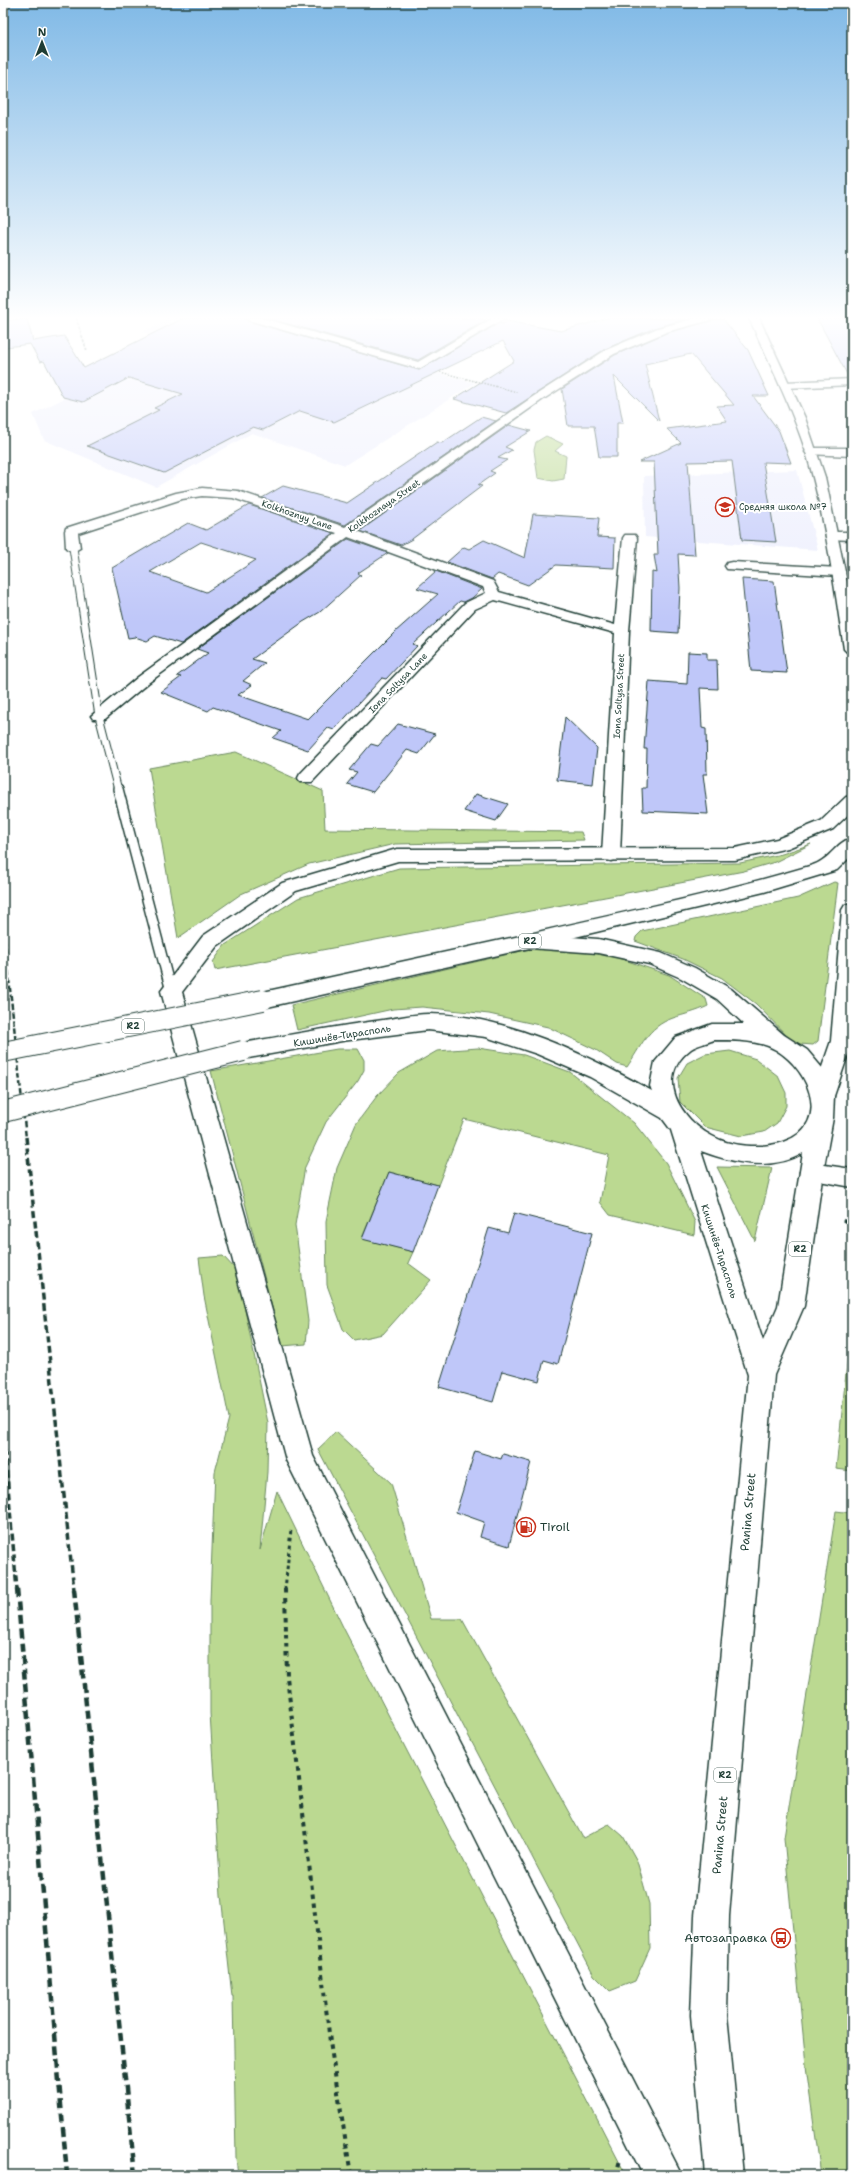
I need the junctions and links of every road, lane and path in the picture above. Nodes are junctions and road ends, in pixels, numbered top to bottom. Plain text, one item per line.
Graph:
1 (507, 420) edge
2 (798, 420) edge
3 (811, 452) junction
4 (852, 452) edge
5 (347, 532) junction
6 (832, 536) junction
7 (852, 536) edge
8 (630, 538) dead end
9 (73, 548) joint
10 (732, 566) dead end
11 (839, 572) junction
12 (494, 595) junction
13 (622, 631) junction
14 (852, 649) edge
15 (99, 716) junction
16 (306, 778) dead end
17 (852, 801) edge
18 (852, 844) edge
19 (611, 855) junction
20 (852, 910) edge
21 (529, 941) junction
22 (171, 991) junction
23 (776, 1041) junction
24 (3, 1052) edge
25 (822, 1107) junction
26 (3, 1112) edge
27 (676, 1119) junction
28 (812, 1172) junction
29 (852, 1178) edge
30 (843, 1220) dead end
31 (852, 1226) edge
32 (761, 1375) junction
33 (291, 1529) dead end
34 (351, 2175) edge
35 (663, 2175) edge
36 (724, 2175) edge

1 - 5 street, Kolkhoznaya Street
2 - 3 main road
3 - 4 street
3 - 6 main road
5 - 9 street, Kolkhoznyy Lane
5 - 12 street, Kolkhoznyy Lane
5 - 15 street, Kolkhoznaya Street
6 - 7 street
6 - 11 main road
8 - 13 street, Iona Soltysa Street
9 - 15 lane
10 - 11 street
11 - 14 main road
12 - 13 street
12 - 16 street, Iona Soltysa Lane
13 - 19 street, Iona Soltysa Street
15 - 22 lane
17 - 19 main road
18 - 21 main road
19 - 22 main road
20 - 25 main road
21 - 23 main road, R2
21 - 24 main road, R2, bridge
22 - 35 main road
23 - 25 main road, R2
23 - 27 main road
25 - 27 main road
25 - 28 main road, R2
26 - 27 main road, Кишинёв-Тирасполь, bridge
27 - 32 main road, Кишинёв-Тирасполь / R2
28 - 29 street
28 - 32 main road, R2
30 - 31 path
32 - 36 main road, Panina Street / R2
33 - 34 path

